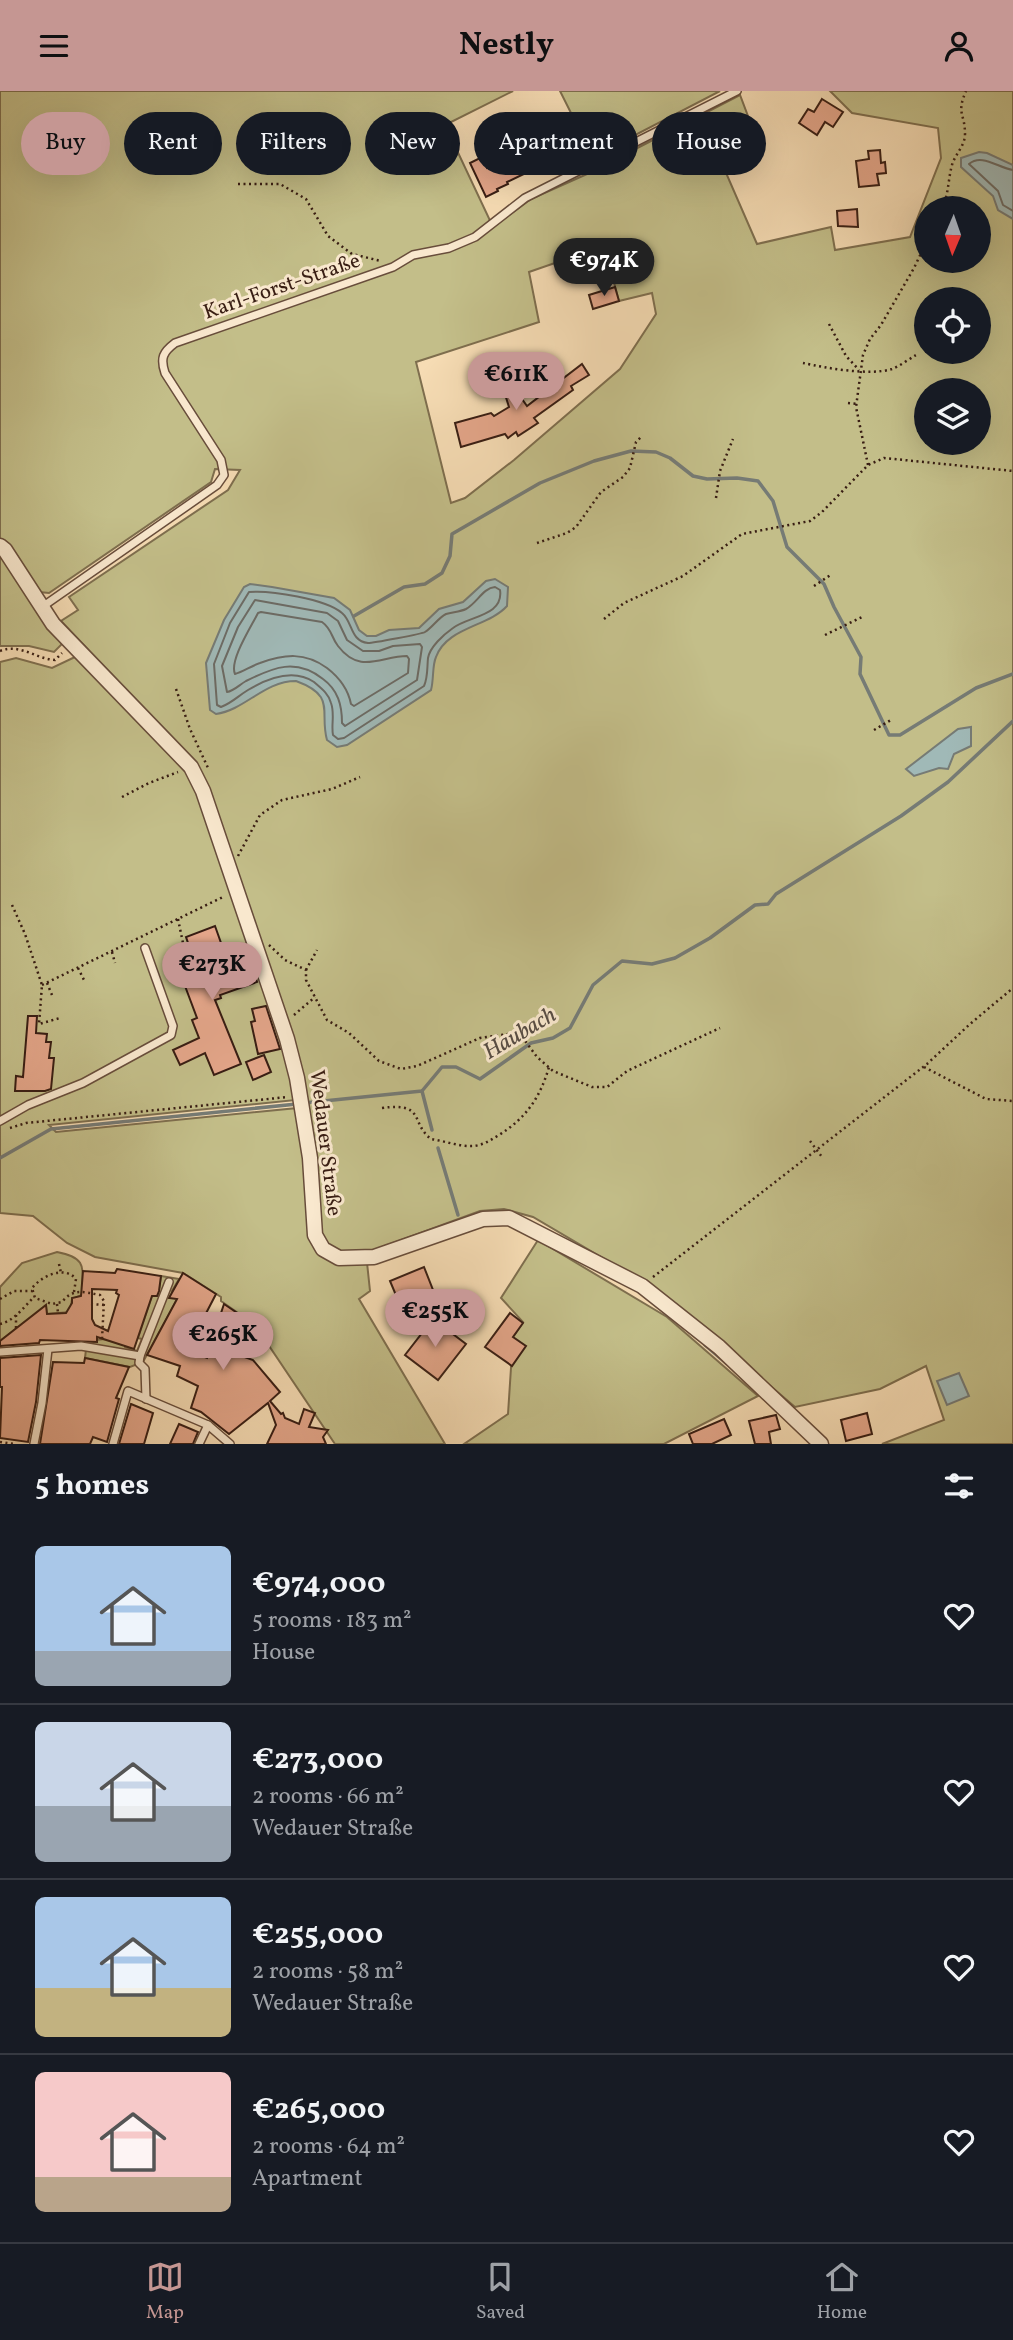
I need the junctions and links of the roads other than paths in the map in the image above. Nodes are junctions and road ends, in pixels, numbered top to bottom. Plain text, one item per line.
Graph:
1 (737, 91) edge
2 (0, 546) edge
3 (41, 607) junction
4 (145, 948) dead end
5 (0, 1121) edge
6 (169, 1282) dead end
7 (48, 1349) junction
8 (0, 1352) edge
9 (140, 1356) junction
10 (146, 1398) junction
11 (208, 1426) junction
12 (34, 1444) edge
13 (113, 1444) edge
14 (199, 1444) edge
15 (230, 1444) edge
16 (821, 1444) edge

1 - 3 lane, Karl-Forst-Straße
2 - 3 street, Wedauer Straße
3 - 16 street, Wedauer Straße
4 - 5 lane
6 - 9 lane
7 - 8 lane
7 - 9 lane
7 - 12 lane
9 - 10 lane
10 - 11 lane
10 - 13 lane
11 - 14 lane
11 - 15 lane

